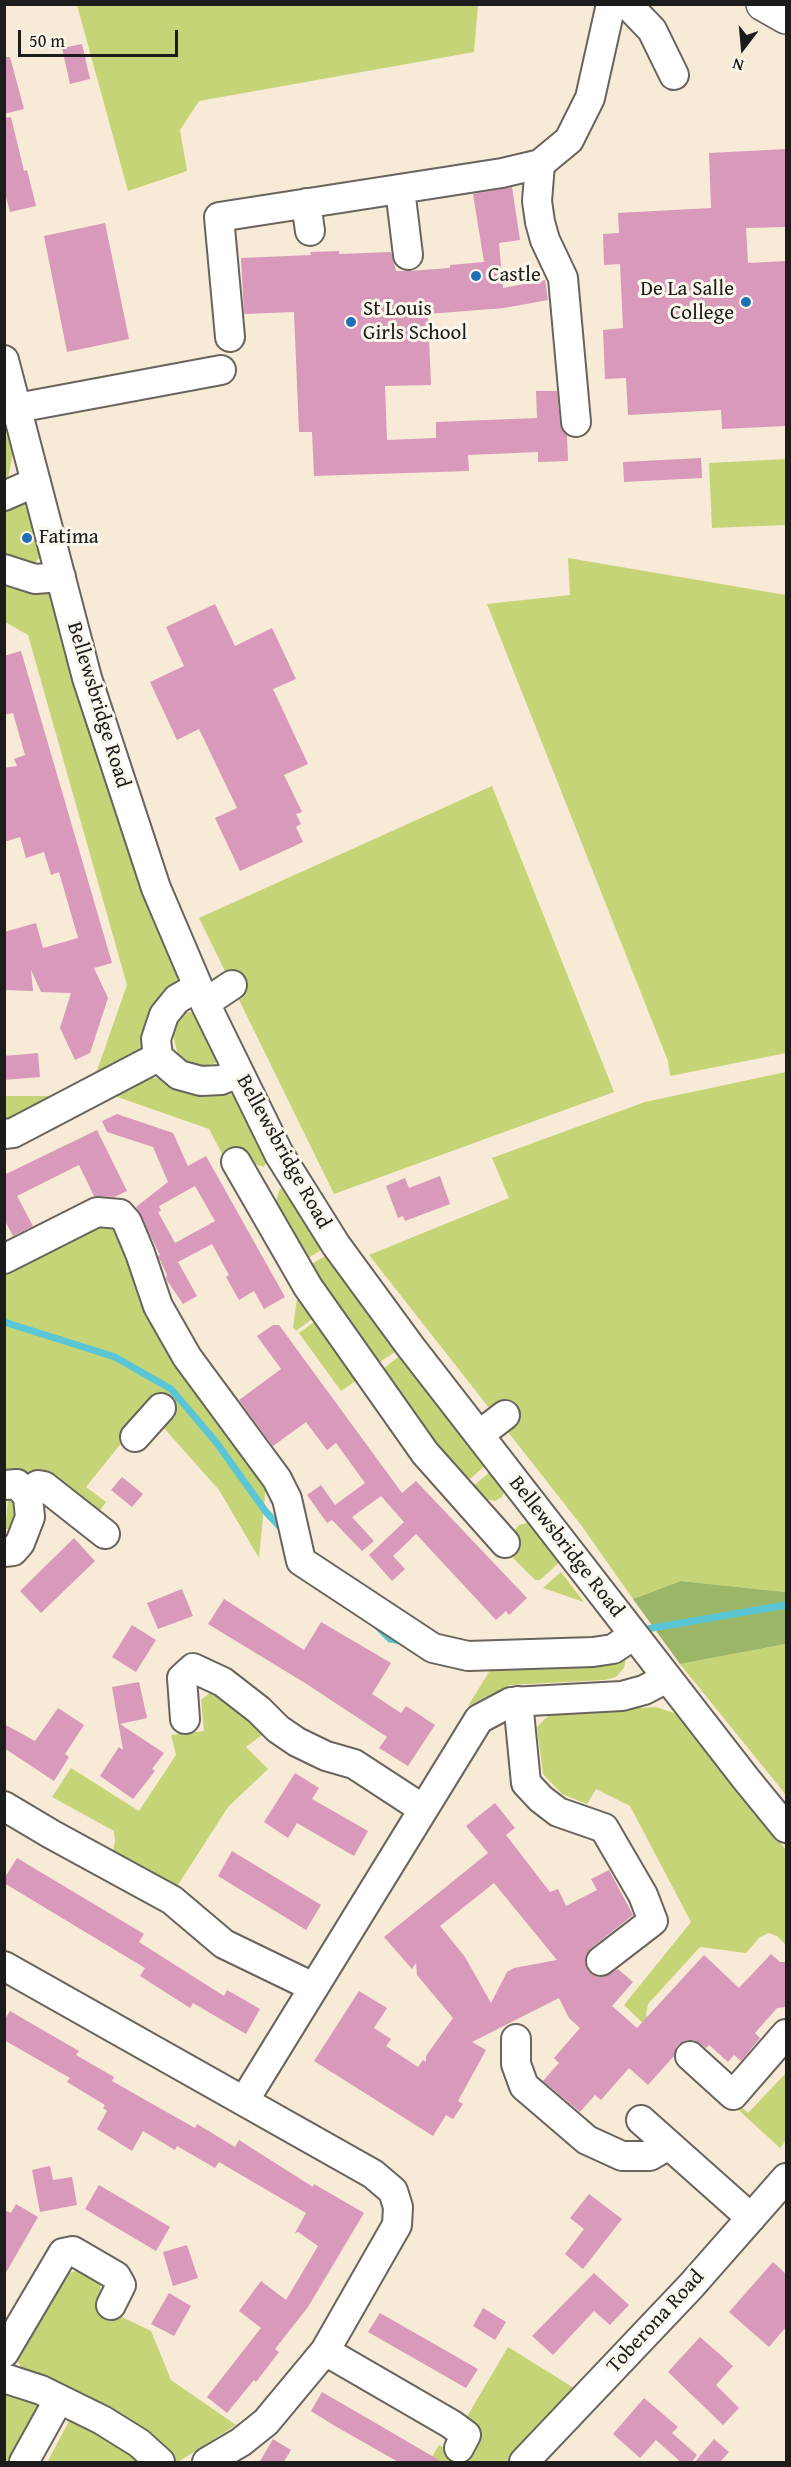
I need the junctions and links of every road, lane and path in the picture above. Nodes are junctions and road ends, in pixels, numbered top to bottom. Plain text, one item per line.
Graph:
1 (611, 4) edge
2 (627, 4) edge
3 (764, 4) edge
4 (786, 17) edge
5 (674, 75) dead end
6 (540, 164) junction
7 (400, 189) junction
8 (408, 255) dead end
9 (230, 336) dead end
10 (4, 360) edge
11 (221, 370) dead end
12 (17, 408) junction
13 (576, 422) dead end
14 (36, 482) junction
15 (4, 496) edge
16 (4, 568) edge
17 (61, 577) junction
18 (232, 985) dead end
19 (202, 995) junction
20 (158, 1057) junction
21 (238, 1073) junction
22 (4, 1134) edge
23 (236, 1162) dead end
24 (288, 1168) junction
25 (251, 1189) junction
26 (4, 1259) edge
27 (161, 1408) dead end
28 (505, 1415) dead end
29 (479, 1435) junction
30 (135, 1437) dead end
31 (15, 1489) edge
32 (532, 1504) junction
33 (105, 1534) dead end
34 (4, 1552) edge
35 (634, 1635) junction
36 (667, 1678) junction
37 (518, 1701) junction
38 (185, 1719) dead end
39 (4, 1806) edge
40 (423, 1809) junction
41 (786, 1828) edge
42 (601, 1961) dead end
43 (4, 1966) edge
44 (313, 1987) junction
45 (786, 2034) edge
46 (516, 2039) dead end
47 (690, 2056) dead end
48 (244, 2101) junction
49 (641, 2120) dead end
50 (669, 2145) junction
51 (786, 2178) edge
52 (751, 2218) junction
53 (111, 2306) dead end
54 (325, 2351) junction
55 (4, 2353) edge
56 (4, 2378) edge
57 (59, 2399) junction
58 (459, 2448) dead end
59 (24, 2463) edge
60 (160, 2463) edge
61 (207, 2463) edge
62 (524, 2463) edge

1 - 6 street
2 - 5 street
3 - 4 main road
6 - 7 street
6 - 13 street
7 - 8 street
7 - 9 street
10 - 12 street, Bellewsbridge Road
11 - 12 street
12 - 14 street, Bellewsbridge Road
14 - 15 street
14 - 17 street, Bellewsbridge Road
16 - 17 street
17 - 19 street, Bellewsbridge Road
18 - 19 street
19 - 20 street
19 - 21 street, Bellewsbridge Road
20 - 21 street
20 - 22 street
21 - 24 street, Bellewsbridge Road
23 - 25 street
24 - 25 street
24 - 29 street, Bellewsbridge Road
25 - 32 street
26 - 35 street
27 - 30 street
28 - 29 street
29 - 32 street, Bellewsbridge Road
31 - 33 street
31 - 34 street
32 - 35 street, Bellewsbridge Road
35 - 36 street, Bellewsbridge Road
36 - 37 street
36 - 41 street, Bellewsbridge Road
37 - 40 street
37 - 42 street
38 - 40 street
39 - 44 street
40 - 44 street
43 - 48 street
44 - 48 street
45 - 47 street
46 - 50 street
48 - 54 street
49 - 50 street
50 - 52 street
51 - 52 street, Toberona Road
52 - 62 street, Toberona Road
53 - 55 street
54 - 58 street
54 - 61 street
56 - 57 street
57 - 59 street
57 - 60 street

